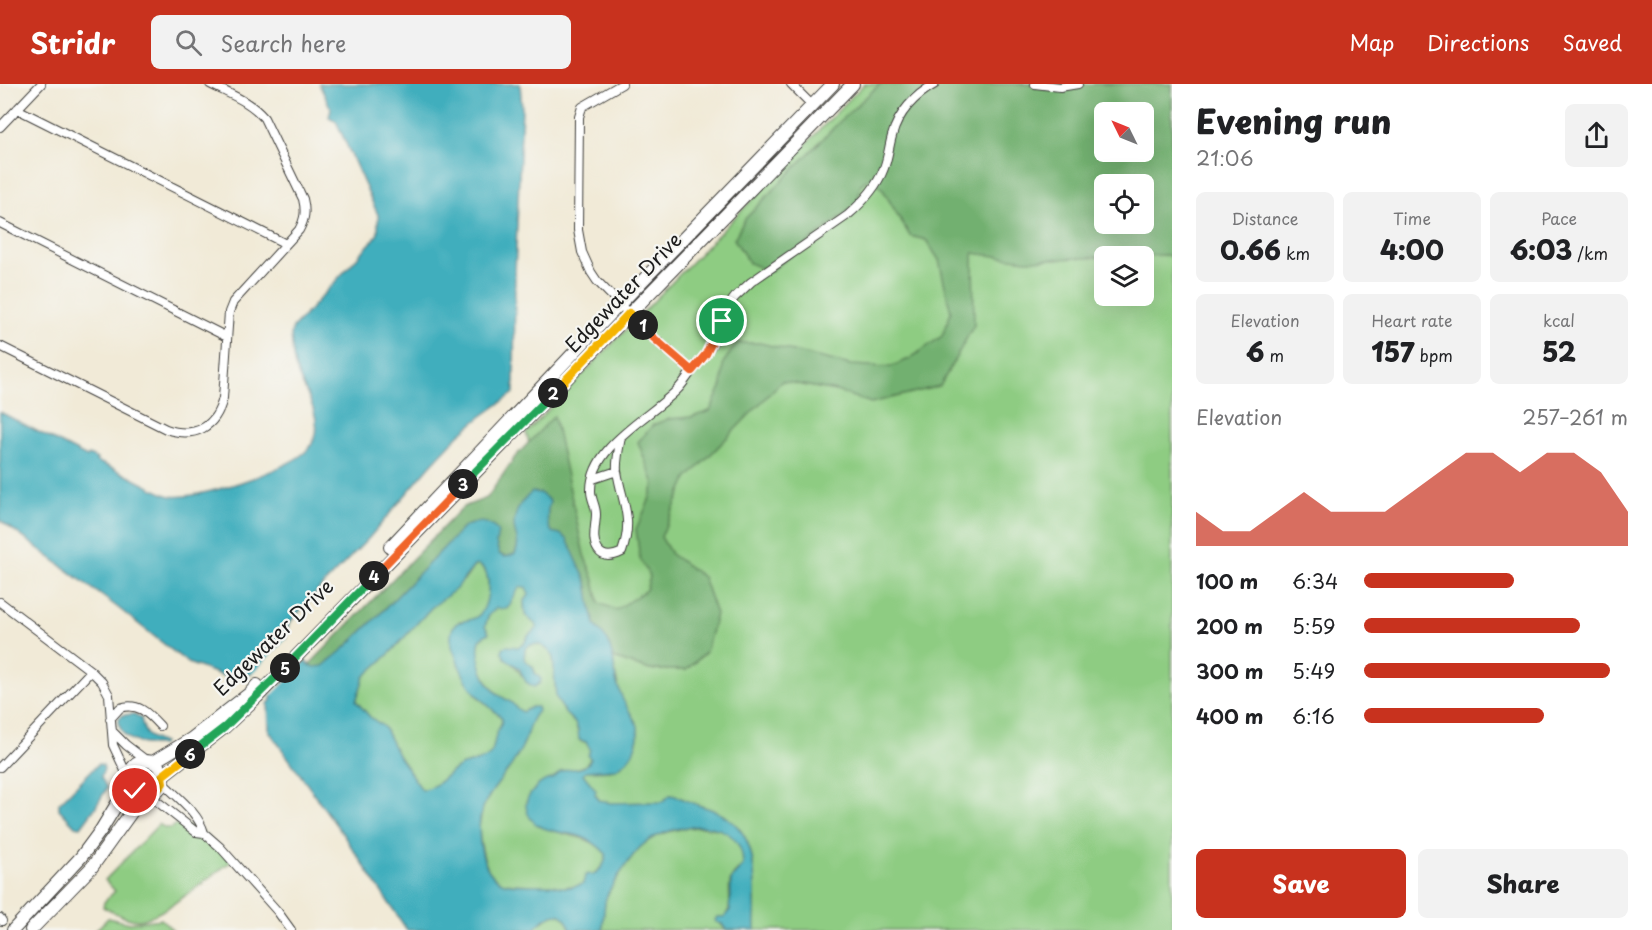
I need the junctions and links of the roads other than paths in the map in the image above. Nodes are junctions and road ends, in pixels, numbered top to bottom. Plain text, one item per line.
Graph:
1 (41, 84) edge
2 (210, 84) edge
3 (622, 84) edge
4 (791, 84) edge
5 (832, 84) edge
6 (853, 84) edge
7 (935, 84) edge
8 (1035, 84) edge
9 (1078, 84) edge
10 (812, 105) junction
11 (17, 110) junction
12 (0, 127) edge
13 (0, 223) edge
14 (286, 244) junction
15 (620, 304) junction
16 (629, 313) junction
17 (227, 337) junction
18 (0, 345) edge
19 (692, 371) junction
20 (621, 437) junction
21 (617, 471) junction
22 (593, 479) junction
23 (0, 602) edge
24 (308, 639) junction
25 (91, 670) junction
26 (253, 695) junction
27 (110, 719) junction
28 (160, 726) dead end
29 (112, 731) junction
30 (150, 762) junction
31 (0, 766) edge
32 (162, 779) junction
33 (129, 781) junction
34 (146, 795) junction
35 (204, 833) junction
36 (12, 930) edge
37 (31, 930) edge
38 (291, 930) edge

1 - 11 street
2 - 14 street
3 - 15 street
4 - 10 street
5 - 10 street, Edgewater Drive
6 - 16 street, Edgewater Drive
7 - 19 street
8 - 9 street
10 - 15 street, Edgewater Drive
11 - 12 street
11 - 14 street
13 - 17 street
14 - 17 street
15 - 16 street
15 - 24 street, Edgewater Drive
16 - 19 street
16 - 24 street, Edgewater Drive
17 - 18 street
19 - 20 street
20 - 21 street
20 - 22 street
21 - 22 street
21 - 22 street
23 - 25 street
24 - 26 street, Edgewater Drive
25 - 27 street
25 - 31 street
26 - 30 street, Edgewater Drive
26 - 32 street, Edgewater Drive
27 - 28 street
27 - 29 street
29 - 30 street
29 - 33 street
30 - 32 street
30 - 33 street
32 - 34 street
32 - 35 street
33 - 34 street
33 - 36 street
34 - 35 street
34 - 37 street
35 - 38 street

